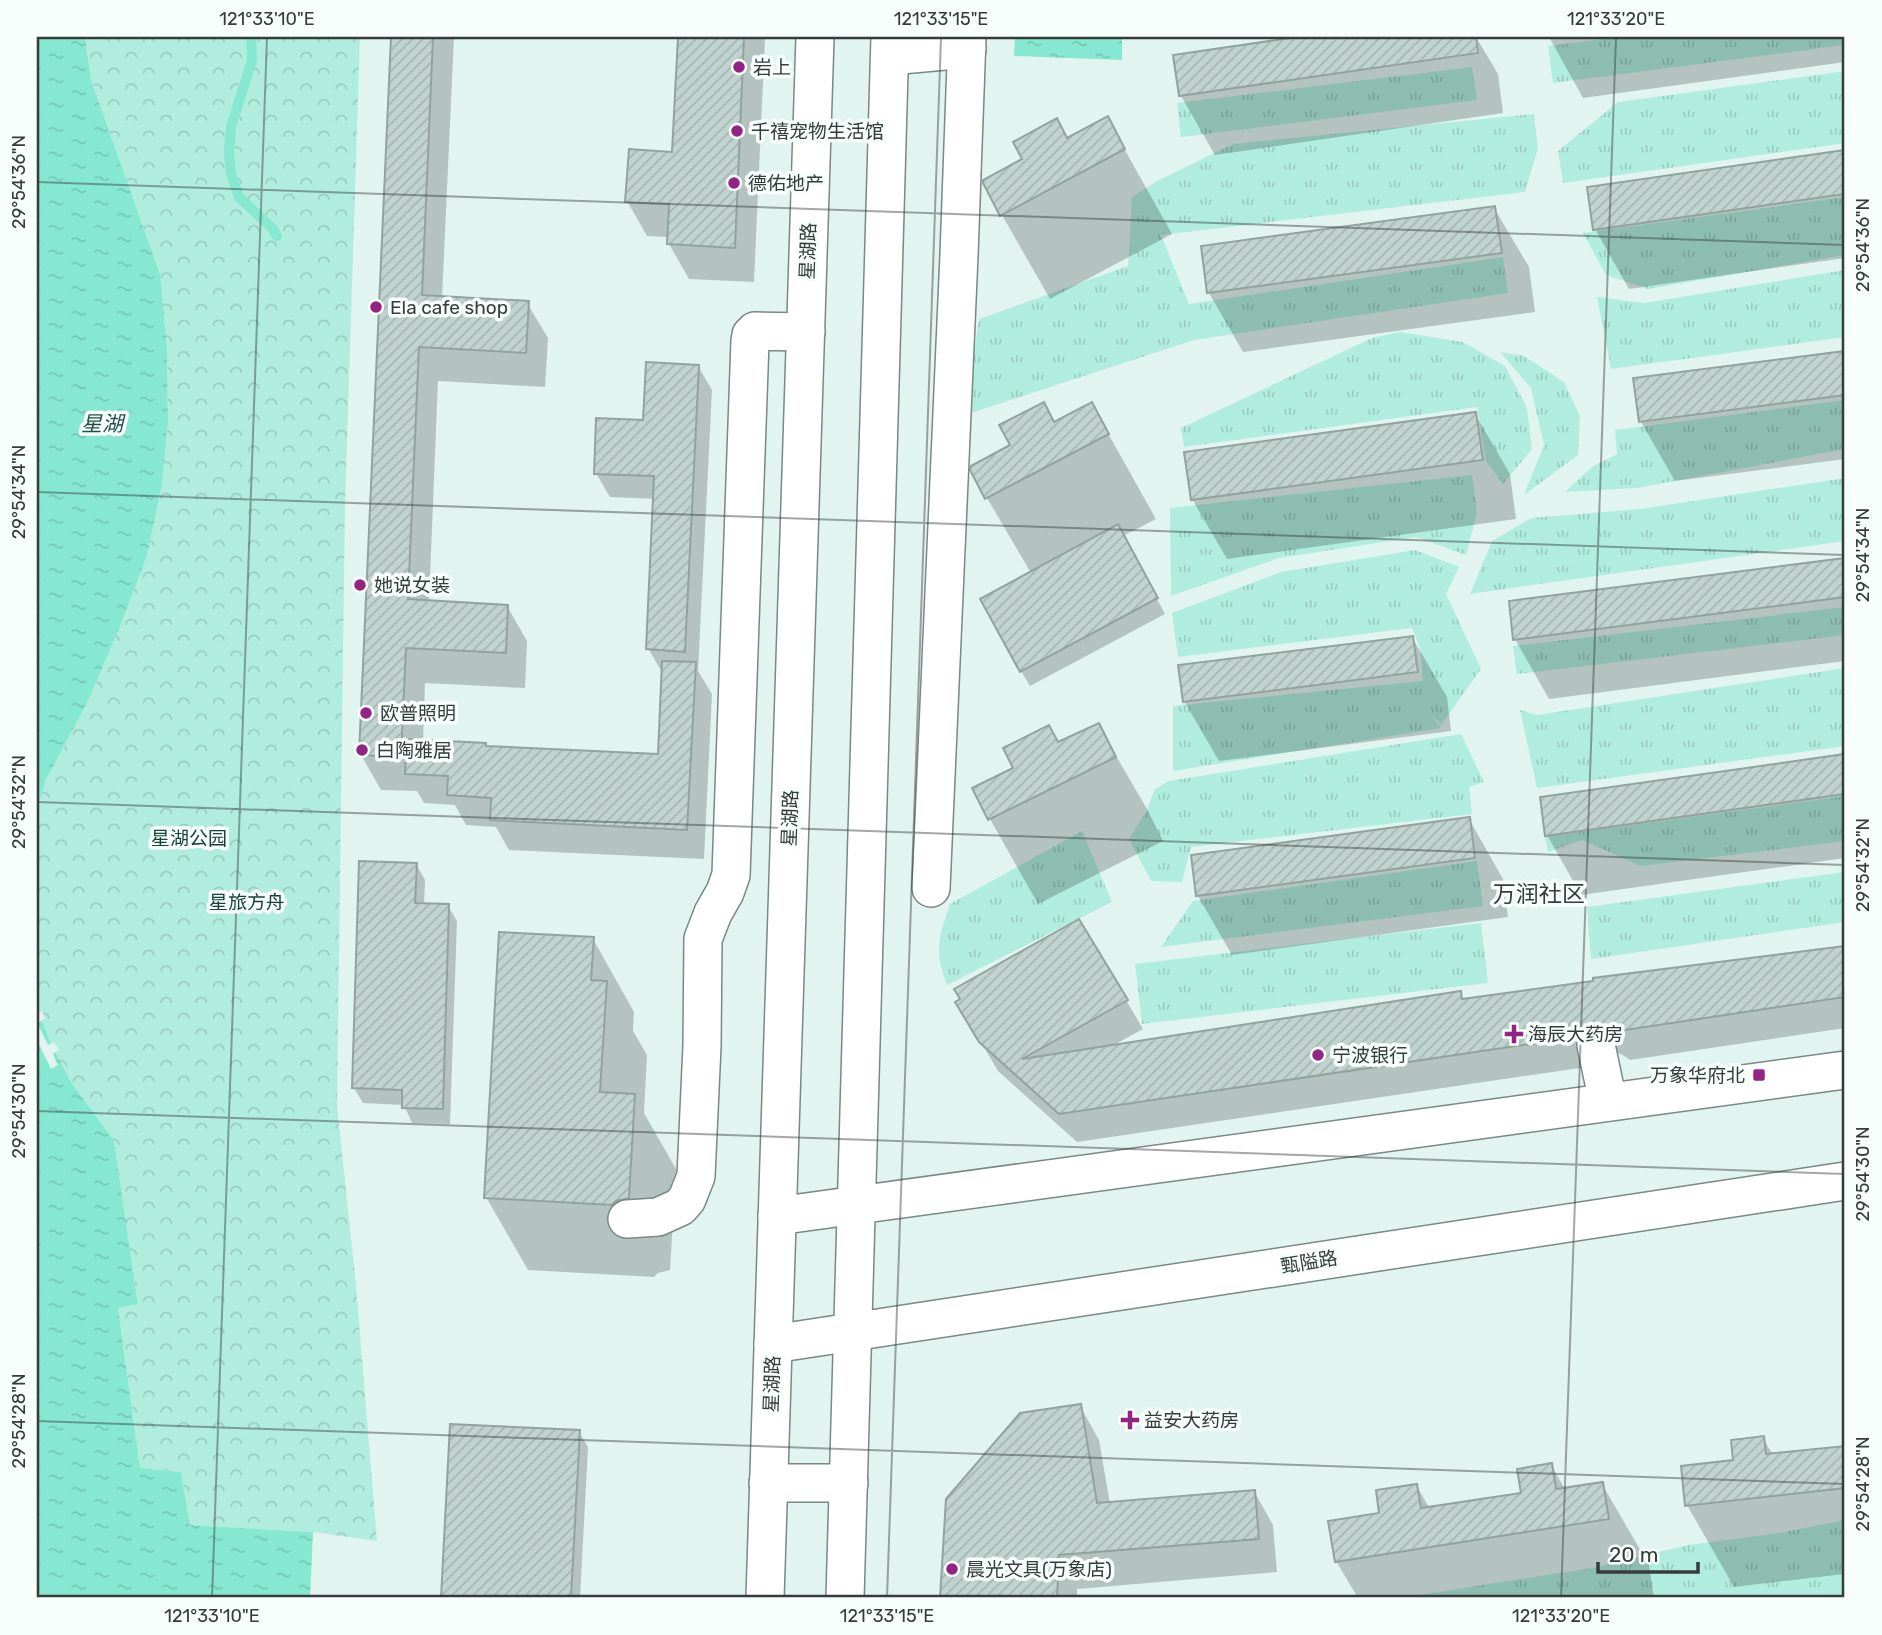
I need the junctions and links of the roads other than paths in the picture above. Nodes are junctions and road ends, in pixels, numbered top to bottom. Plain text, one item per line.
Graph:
1 (815, 37) edge
2 (967, 43) edge
3 (890, 47) edge
4 (806, 332) junction
5 (930, 888) dead end
6 (1596, 1045) dead end
7 (1845, 1070) edge
8 (1608, 1102) junction
9 (1845, 1181) edge
10 (856, 1206) junction
11 (777, 1216) junction
12 (627, 1219) dead end
13 (852, 1332) junction
14 (773, 1344) junction
15 (768, 1483) junction
16 (849, 1483) junction
17 (765, 1598) edge
18 (845, 1598) edge

1 - 4 street, 星湖路
2 - 3 street
2 - 5 street
3 - 10 street
4 - 11 street, 星湖路
4 - 12 street
6 - 8 street
7 - 8 street
8 - 10 street
9 - 13 street, 甄隘路
10 - 11 street
10 - 13 street
11 - 14 street, 星湖路
13 - 14 street, 甄隘路
13 - 16 street
14 - 15 street, 星湖路
15 - 16 street
15 - 17 street, 星湖路
16 - 18 street

